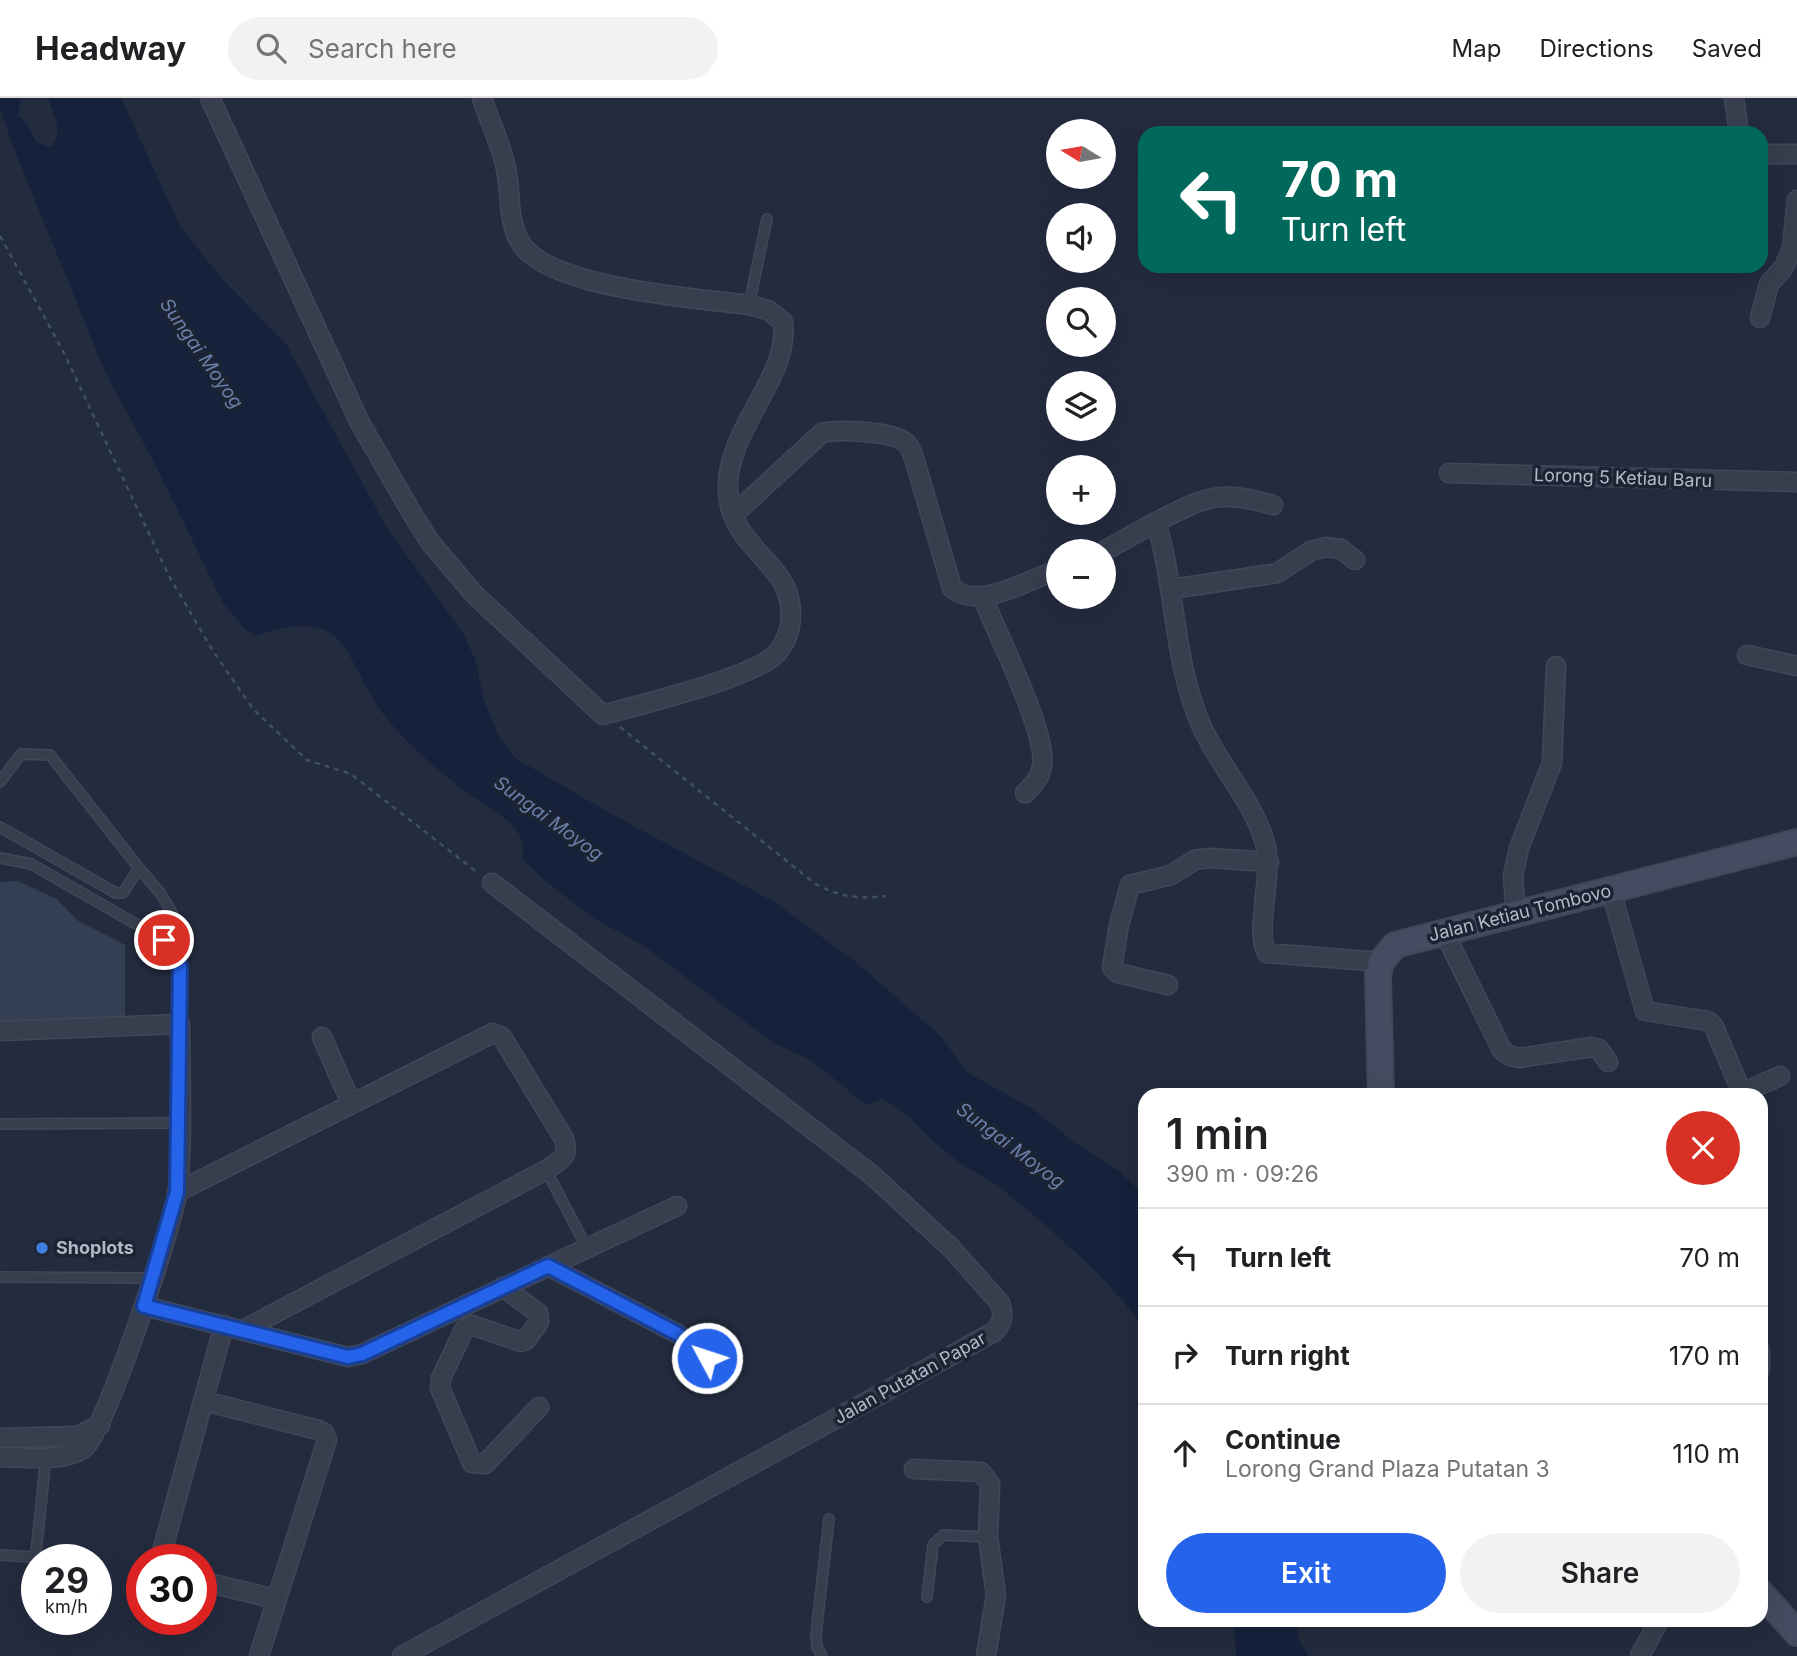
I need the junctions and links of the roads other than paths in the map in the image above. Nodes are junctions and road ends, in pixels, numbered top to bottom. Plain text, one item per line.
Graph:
1 (210, 98) edge
2 (482, 98) edge
3 (1734, 98) edge
4 (1738, 126) edge
5 (1768, 154) edge
6 (1797, 154) edge
7 (1797, 200) edge
8 (767, 219) dead end
9 (1795, 242) edge
10 (749, 305) junction
11 (1760, 318) dead end
12 (1449, 473) dead end
13 (1797, 482) edge
14 (1273, 505) dead end
15 (733, 515) junction
16 (1156, 522) junction
17 (1116, 544) edge
18 (1355, 560) dead end
19 (1046, 574) edge
20 (1172, 589) junction
21 (983, 598) junction
22 (1747, 655) dead end
23 (1556, 666) dead end
24 (1797, 666) edge
25 (0, 782) edge
26 (1025, 793) dead end
27 (0, 827) edge
28 (1797, 842) edge
29 (0, 858) edge
30 (1269, 862) junction
31 (139, 868) junction
32 (76, 870) junction
33 (492, 883) road end
34 (69, 885) junction
35 (1611, 891) junction
36 (1516, 914) junction
37 (1444, 932) junction
38 (176, 950) junction
39 (1381, 962) junction
40 (1168, 985) dead end
41 (180, 1024) junction
42 (0, 1031) edge
43 (322, 1037) dead end
44 (1608, 1062) dead end
45 (1780, 1076) dead end
46 (1381, 1088) edge
47 (1740, 1088) edge
48 (1753, 1088) edge
49 (351, 1103) junction
50 (179, 1123) junction
51 (0, 1124) edge
52 (546, 1170) junction
53 (177, 1192) junction
54 (677, 1206) dead end
55 (587, 1248) junction
56 (548, 1266) junction
57 (0, 1277) edge
58 (153, 1278) junction
59 (503, 1287) junction
60 (144, 1306) junction
61 (224, 1325) junction
62 (243, 1329) junction
63 (728, 1376) dead end
64 (204, 1401) junction
65 (539, 1407) dead end
66 (100, 1425) junction
67 (0, 1438) edge
68 (0, 1457) edge
69 (46, 1457) junction
70 (915, 1469) dead end
71 (829, 1520) dead end
72 (988, 1537) junction
73 (164, 1544) edge
74 (0, 1555) edge
75 (217, 1585) edge
76 (927, 1597) dead end
77 (276, 1599) junction
78 (1768, 1601) edge
79 (1655, 1627) edge
80 (1797, 1633) edge
81 (258, 1656) edge
82 (402, 1656) edge
83 (822, 1656) edge
84 (986, 1656) edge
85 (1640, 1656) edge

1 - 15 street
2 - 10 street
3 - 4 street
5 - 6 street
7 - 9 street
8 - 10 lane
9 - 11 street
10 - 15 street
12 - 13 street, Lorong 5 Ketiau Baru
14 - 16 street
15 - 21 street
16 - 17 street
16 - 20 street
18 - 20 street
19 - 21 street
20 - 30 street
21 - 26 street
22 - 24 street
23 - 36 street
25 - 31 lane
27 - 32 lane
28 - 35 street, Jalan Ketiau Tombovo
29 - 34 lane
30 - 39 street
30 - 40 street
31 - 32 lane
31 - 38 lane
32 - 34 lane
33 - 82 street, Jalan Putatan Papar
34 - 38 lane
35 - 36 street, Jalan Ketiau Tombovo
35 - 47 street
36 - 37 street, Jalan Ketiau Tombovo
37 - 39 street, Jalan Ketiau Tombovo
37 - 44 street
38 - 41 lane
39 - 46 street
41 - 42 street
41 - 50 street
43 - 49 street
45 - 48 street
49 - 52 street
49 - 53 street
50 - 51 lane
50 - 53 street
52 - 55 lane
52 - 62 street
53 - 58 street
54 - 55 street
55 - 56 street
56 - 59 street
56 - 63 street
57 - 58 lane
58 - 60 street
59 - 62 street
59 - 65 street
60 - 61 street
60 - 66 street
61 - 62 street
61 - 64 street
64 - 73 street
64 - 77 street
66 - 67 street
66 - 69 street
68 - 69 street
69 - 74 lane
70 - 72 street
71 - 83 lane
72 - 76 lane
72 - 84 street
75 - 77 street
77 - 81 street
78 - 80 street
79 - 85 street

